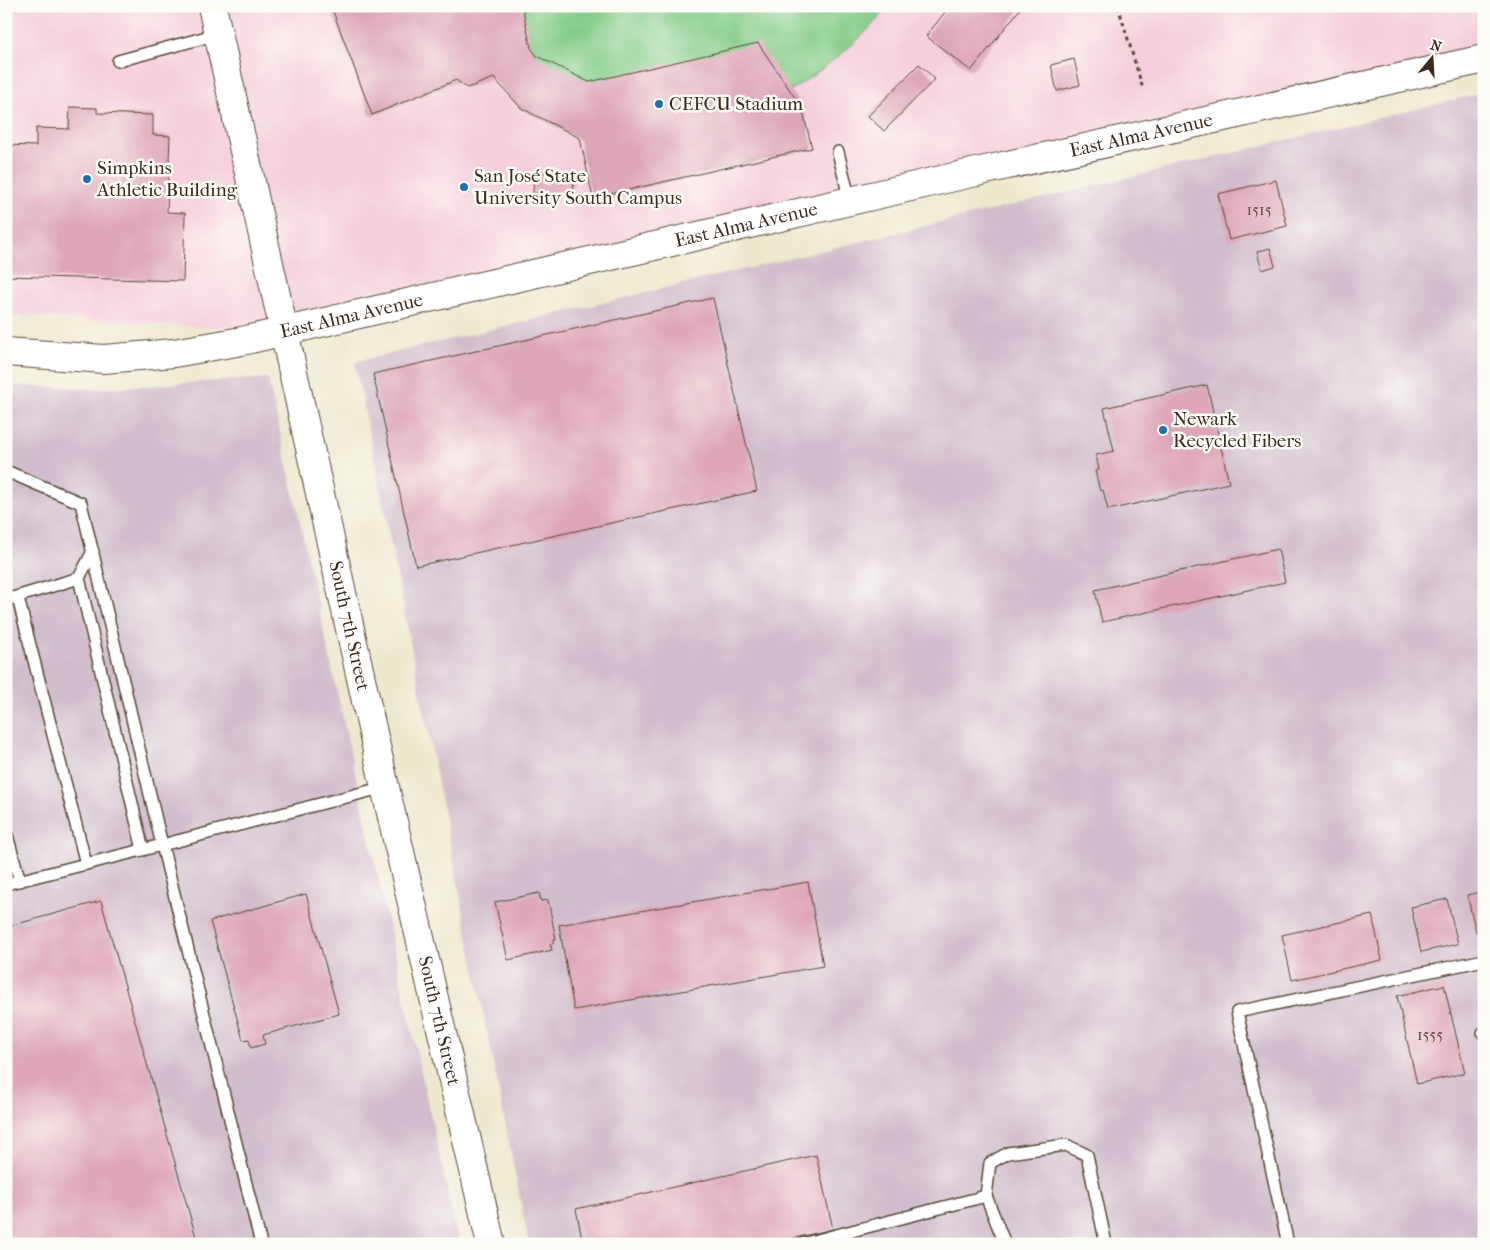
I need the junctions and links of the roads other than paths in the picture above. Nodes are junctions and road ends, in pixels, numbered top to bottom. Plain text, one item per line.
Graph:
1 (212, 6) edge
2 (218, 34) junction
3 (1484, 59) edge
4 (118, 60) dead end
5 (838, 152) dead end
6 (850, 201) junction
7 (285, 332) junction
8 (6, 352) edge
9 (6, 471) edge
10 (92, 551) junction
11 (78, 578) junction
12 (18, 598) junction
13 (6, 600) edge
14 (385, 787) junction
15 (6, 832) edge
16 (162, 845) junction
17 (143, 850) junction
18 (86, 864) junction
19 (20, 881) junction
20 (6, 884) edge
21 (1484, 960) edge
22 (986, 1196) junction
23 (261, 1244) edge
24 (491, 1244) edge
25 (802, 1244) edge
26 (1006, 1244) edge
27 (1106, 1244) edge
28 (1288, 1244) edge

1 - 2 main road, South 7th Street
2 - 4 lane
2 - 7 main road, South 7th Street
3 - 6 main road, East Alma Avenue
5 - 6 lane
6 - 7 main road, East Alma Avenue
7 - 8 main road, East Alma Avenue
7 - 14 main road, South 7th Street
9 - 10 lane
10 - 11 lane
10 - 16 lane
11 - 12 lane
11 - 17 lane
12 - 13 lane
12 - 18 lane
14 - 16 lane
14 - 24 main road, South 7th Street
15 - 19 lane
16 - 17 lane
16 - 23 lane
17 - 18 lane
18 - 19 lane
19 - 20 lane
21 - 28 lane
22 - 25 lane
22 - 26 lane
22 - 27 lane

